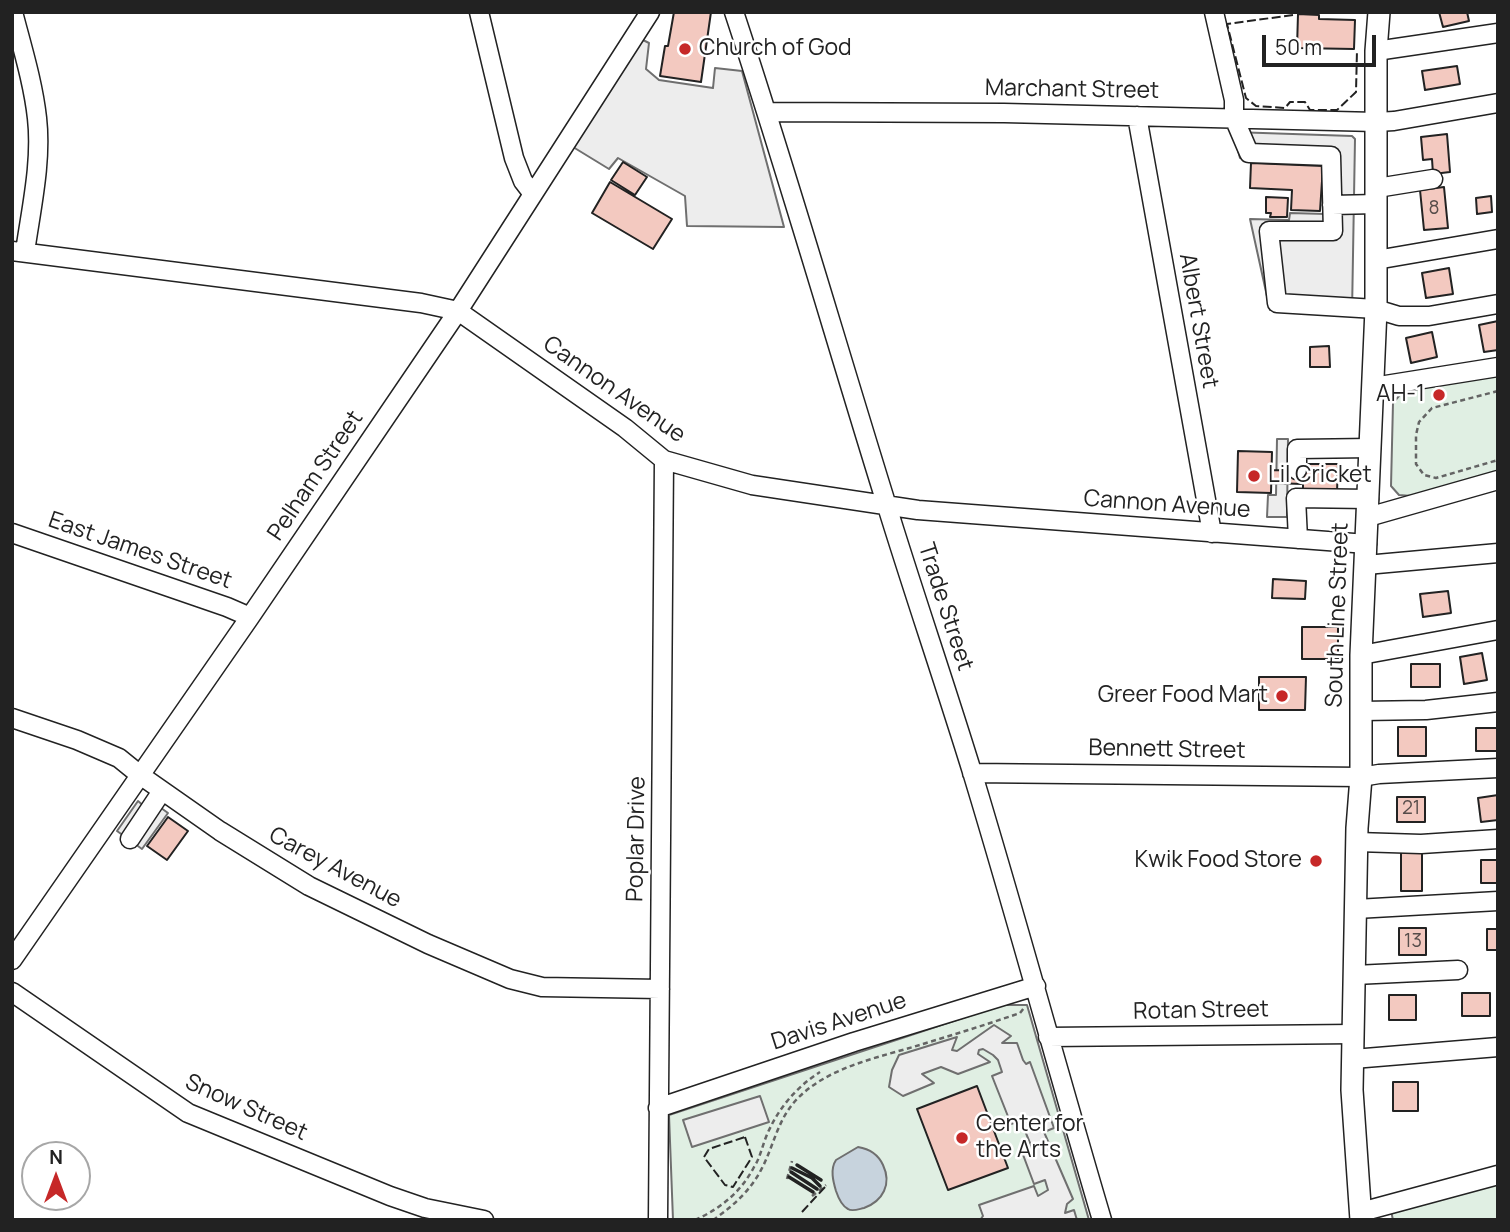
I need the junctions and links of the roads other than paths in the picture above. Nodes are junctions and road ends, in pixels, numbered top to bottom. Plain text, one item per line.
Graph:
1 (13, 12) edge
2 (479, 12) edge
3 (650, 12) edge
4 (734, 12) edge
5 (1214, 12) edge
6 (1378, 12) edge
7 (1498, 33) edge
8 (1376, 51) junction
9 (1498, 103) edge
10 (767, 111) junction
11 (1137, 116) junction
12 (1234, 118) junction
13 (1376, 122) junction
14 (1433, 179) dead end
15 (533, 194) junction
16 (1377, 196) junction
17 (1332, 205) junction
18 (1498, 239) edge
19 (18, 251) edge
20 (1376, 260) junction
21 (1498, 304) edge
22 (1376, 309) junction
23 (458, 312) junction
24 (1498, 367) edge
25 (1374, 387) junction
26 (1371, 448) junction
27 (664, 460) junction
28 (1498, 480) edge
29 (1296, 484) junction
30 (887, 505) junction
31 (1369, 508) junction
32 (12, 533) edge
33 (1212, 534) junction
34 (1297, 539) junction
35 (1498, 553) edge
36 (1367, 554) junction
37 (250, 617) junction
38 (1498, 630) edge
39 (1361, 655) junction
40 (1498, 702) edge
41 (1361, 711) junction
42 (12, 718) edge
43 (1498, 768) edge
44 (972, 773) junction
45 (140, 775) junction
46 (1361, 777) junction
47 (163, 792) junction
48 (119, 806) junction
49 (143, 820) junction
50 (130, 839) dead end
51 (1498, 839) edge
52 (1357, 842) junction
53 (1498, 901) edge
54 (1356, 909) junction
55 (12, 960) edge
56 (1458, 970) dead end
57 (1355, 975) junction
58 (1036, 986) junction
59 (660, 989) junction
60 (12, 992) edge
61 (1354, 1034) junction
62 (1048, 1037) junction
63 (1498, 1047) edge
64 (1353, 1059) junction
65 (658, 1108) junction
66 (1498, 1175) edge
67 (1361, 1216) edge
68 (484, 1220) edge
69 (658, 1220) edge
70 (1102, 1220) edge

1 - 19 street
2 - 15 street
3 - 15 street, Pelham Street
4 - 10 street, Trade Street
5 - 12 street
6 - 8 main road, South Line Street
7 - 8 street
8 - 13 main road, South Line Street
9 - 13 street, Marchant Street
10 - 11 street, Marchant Street
10 - 30 street, Trade Street
11 - 12 street, Marchant Street
11 - 33 street, Albert Street
12 - 13 street, Marchant Street
12 - 17 street
13 - 16 main road, South Line Street
14 - 16 street
15 - 23 street, Pelham Street
16 - 17 street
16 - 20 main road, South Line Street
17 - 22 street
18 - 20 street
19 - 23 street, Cannon Avenue
20 - 22 main road, South Line Street
21 - 22 street
22 - 25 main road, South Line Street
23 - 27 street, Cannon Avenue
23 - 37 street, Pelham Street
24 - 25 street
25 - 26 main road, South Line Street
26 - 29 street
26 - 31 main road, South Line Street
27 - 30 street, Cannon Avenue
27 - 59 street, Poplar Drive
28 - 31 street
29 - 31 street
29 - 34 street
30 - 33 street, Cannon Avenue
30 - 44 street, Trade Street
31 - 36 main road, South Line Street
32 - 37 street, East James Street
33 - 34 street, Cannon Avenue
34 - 36 street, Cannon Avenue
35 - 36 street, Cannon Avenue
36 - 39 main road, South Line Street
37 - 45 street, Pelham Street
38 - 39 street
39 - 41 main road, South Line Street
40 - 41 street
41 - 46 main road, South Line Street
42 - 45 street, Carey Avenue
43 - 46 street, Bennett Street
44 - 46 street, Bennett Street
44 - 58 street, Trade Street
45 - 47 street, Carey Avenue
45 - 48 street, Pelham Street
46 - 52 main road, South Line Street
47 - 49 street
47 - 59 street, Carey Avenue
48 - 49 street
48 - 55 street, Pelham Street
49 - 50 street
51 - 52 street
52 - 54 main road, South Line Street
53 - 54 street
54 - 57 main road, South Line Street
56 - 57 street
57 - 61 main road, South Line Street
58 - 62 street, Trade Street
58 - 65 street, Davis Avenue
59 - 65 street, Poplar Drive
60 - 68 street, Snow Street
61 - 62 street, Rotan Street
61 - 64 main road, South Line Street
62 - 70 street, Trade Street
63 - 64 street
64 - 67 main road, South Line Street
65 - 69 street, Poplar Drive
66 - 67 street

